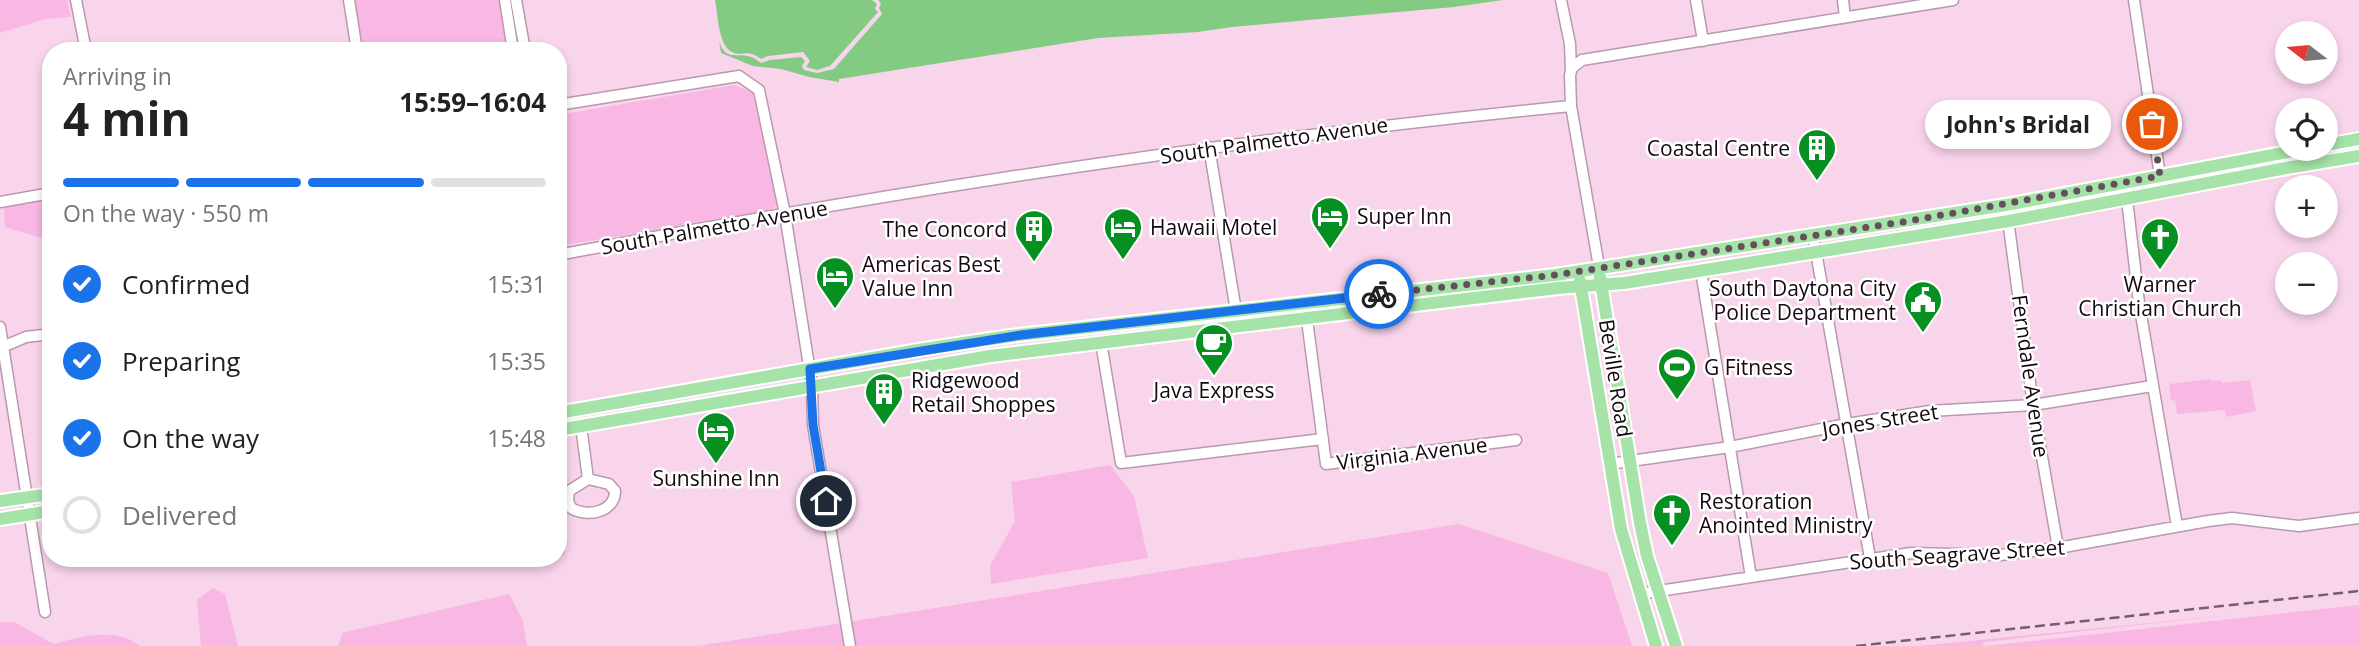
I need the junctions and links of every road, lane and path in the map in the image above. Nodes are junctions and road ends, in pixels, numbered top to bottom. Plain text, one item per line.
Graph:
1 (76, 0) edge
2 (349, 0) edge
3 (505, 0) edge
4 (516, 0) edge
5 (1561, 0) edge
6 (1696, 0) edge
7 (1843, 0) edge
8 (1953, 0) edge
9 (2134, 0) edge
10 (1845, 18) junction
11 (1703, 41) junction
12 (84, 42) edge
13 (356, 42) edge
14 (512, 42) edge
15 (523, 42) edge
16 (1572, 71) junction
17 (567, 104) edge
18 (1571, 106) junction
19 (2359, 139) edge
20 (2338, 143) edge
21 (1209, 147) junction
22 (2275, 154) edge
23 (2359, 156) edge
24 (2229, 163) junction
25 (2160, 176) junction
26 (2231, 178) junction
27 (2125, 182) junction
28 (42, 195) edge
29 (2127, 199) junction
30 (0, 202) edge
31 (2006, 205) junction
32 (785, 214) junction
33 (2009, 222) junction
34 (1813, 235) junction
35 (567, 253) edge
36 (1815, 253) junction
37 (1599, 267) junction
38 (1578, 271) junction
39 (1700, 271) junction
40 (1601, 285) junction
41 (1580, 286) junction
42 (1351, 298) junction
43 (1236, 310) junction
44 (1312, 319) junction
45 (1134, 322) junction
46 (0, 327) edge
47 (42, 335) edge
48 (1101, 342) junction
49 (2, 347) edge
50 (810, 369) junction
51 (812, 385) junction
52 (2152, 386) junction
53 (2033, 405) junction
54 (567, 411) edge
55 (1847, 424) junction
56 (581, 426) junction
57 (567, 428) edge
58 (1323, 439) junction
59 (1516, 440) dead end
60 (1730, 447) junction
61 (1629, 461) junction
62 (1609, 464) junction
63 (588, 479) junction
64 (42, 495) edge
65 (27, 497) junction
66 (0, 501) edge
67 (42, 512) edge
68 (30, 514) junction
69 (2359, 517) edge
70 (0, 519) edge
71 (2177, 526) junction
72 (2058, 548) junction
73 (1870, 558) junction
74 (1751, 577) junction
75 (1658, 592) junction
76 (1639, 594) junction
77 (45, 612) dead end
78 (850, 646) edge
79 (1656, 646) edge
80 (1676, 646) edge

1 - 12 street
2 - 13 street
3 - 14 street
4 - 15 street
5 - 16 street
6 - 11 street
7 - 10 street
8 - 10 street
9 - 25 street
10 - 11 street
11 - 16 street
16 - 18 street
17 - 32 street
18 - 21 street, South Palmetto Avenue
18 - 37 street, Beville Road
19 - 20 main road
21 - 32 street, South Palmetto Avenue
21 - 43 street
22 - 24 main road
23 - 26 main road
24 - 25 main road
24 - 26 street
25 - 27 main road
26 - 29 main road
27 - 29 street
27 - 31 main road
28 - 30 street
29 - 33 main road
29 - 52 street
31 - 33 street, Ferndale Avenue
31 - 34 main road
32 - 35 street, South Palmetto Avenue
32 - 50 street
33 - 36 main road
33 - 53 street, Ferndale Avenue
34 - 36 street
34 - 37 main road
36 - 39 main road
36 - 55 street
37 - 38 main road
37 - 40 main road, Beville Road
38 - 41 main road, Beville Road
38 - 42 main road
39 - 40 main road
39 - 60 street
40 - 41 main road
40 - 61 main road, Beville Road
41 - 44 main road
41 - 62 main road, Beville Road
42 - 43 main road
42 - 44 main road
43 - 45 main road
44 - 48 main road
44 - 58 street
45 - 48 main road
45 - 50 main road
46 - 49 street
47 - 49 street
48 - 51 main road
48 - 58 street, Virginia Avenue
49 - 65 street
50 - 51 street
50 - 54 main road
51 - 56 main road
51 - 78 street
52 - 53 street, Jones Street
52 - 71 street
53 - 55 street, Jones Street
53 - 72 street, Ferndale Avenue
55 - 60 street, Jones Street
55 - 73 street
56 - 57 main road
56 - 63 street
58 - 59 street, Virginia Avenue
60 - 61 street, Jones Street
60 - 74 street
61 - 62 street, Jones Street
61 - 75 main road, Beville Road
62 - 76 main road, Beville Road
63 - 63 street
64 - 65 main road
65 - 66 main road
65 - 68 street
67 - 68 main road
68 - 70 main road
68 - 77 street
69 - 71 street, South Seagrave Street
71 - 72 street, South Seagrave Street
72 - 73 street, South Seagrave Street
73 - 74 street, South Seagrave Street
74 - 75 street, South Seagrave Street
75 - 76 street, South Seagrave Street
75 - 80 main road, Beville Road
76 - 79 main road, Beville Road

